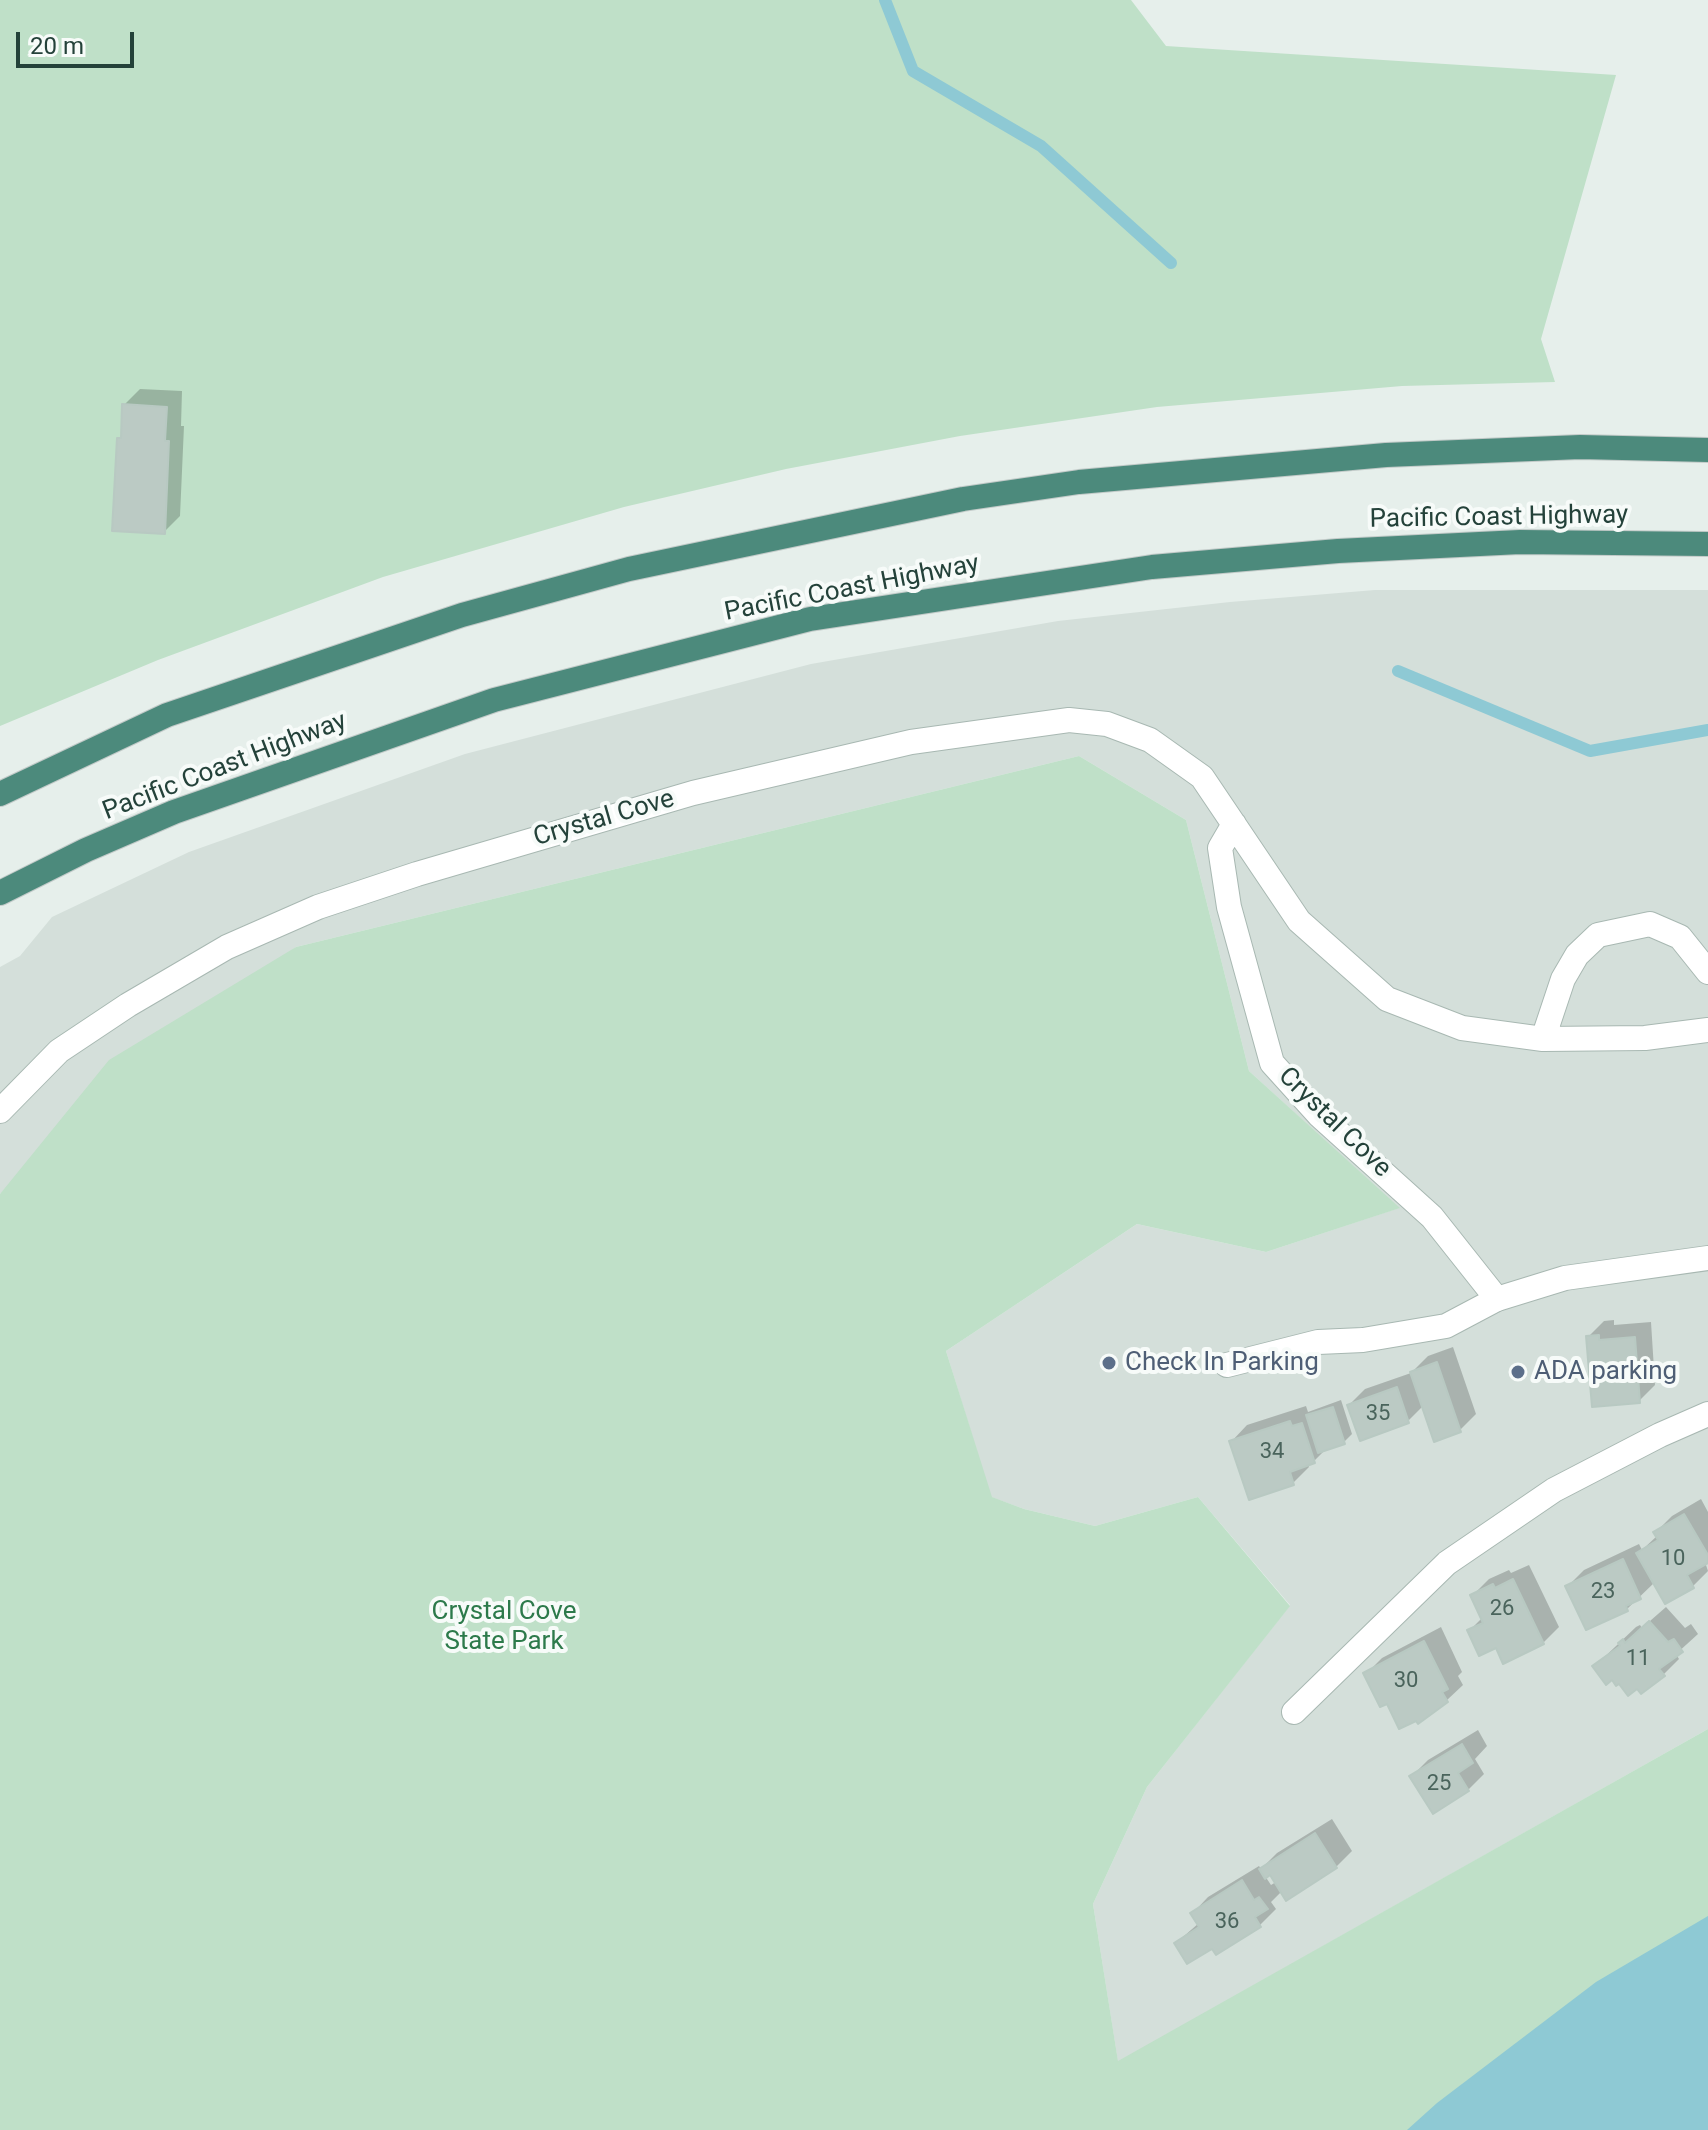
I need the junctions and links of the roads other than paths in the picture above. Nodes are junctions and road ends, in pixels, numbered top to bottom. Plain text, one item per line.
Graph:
1 (1708, 450) edge
2 (1708, 544) edge
3 (0, 794) edge
4 (1234, 824) junction
5 (0, 893) edge
6 (1708, 972) edge
7 (1708, 1030) edge
8 (1543, 1039) junction
9 (0, 1111) edge
10 (1706, 1264) edge
11 (1497, 1299) junction
12 (1227, 1365) dead end
13 (1708, 1414) edge
14 (1294, 1712) dead end

1 - 3 highway
2 - 5 highway, Pacific Coast Highway
4 - 8 street, Crystal Cove
4 - 9 street, Crystal Cove
4 - 11 street, Crystal Cove
6 - 8 street
7 - 8 street, Crystal Cove
10 - 11 street
11 - 12 street
13 - 14 street

